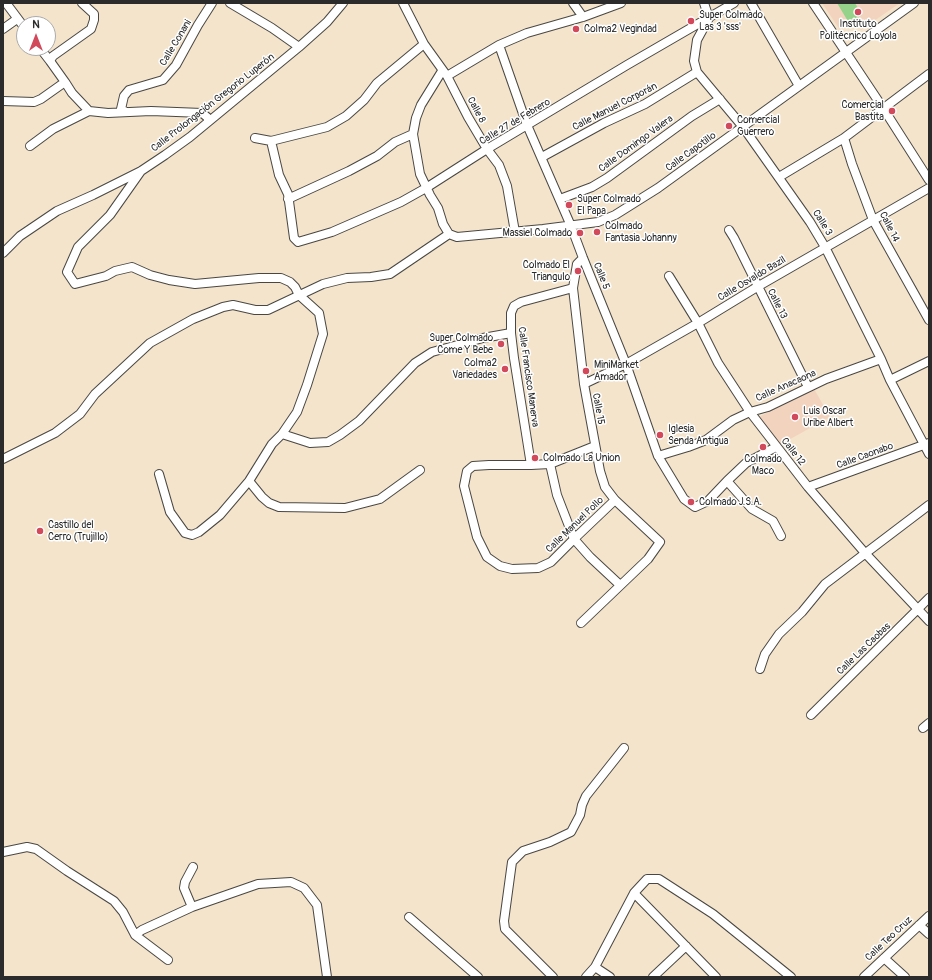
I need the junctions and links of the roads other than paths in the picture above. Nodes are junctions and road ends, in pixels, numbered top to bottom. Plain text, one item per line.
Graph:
1 (6, 3) edge
2 (82, 3) edge
3 (212, 3) edge
4 (230, 3) edge
5 (343, 3) edge
6 (403, 3) edge
7 (573, 3) edge
8 (621, 3) edge
9 (704, 3) edge
10 (734, 3) edge
11 (751, 3) edge
12 (813, 3) edge
13 (914, 3) edge
14 (583, 17) junction
15 (16, 18) edge
16 (709, 18) junction
17 (16, 20) edge
18 (3, 29) edge
19 (424, 44) junction
20 (499, 45) junction
21 (299, 47) junction
22 (846, 52) junction
23 (46, 56) edge
24 (50, 61) junction
25 (697, 72) junction
26 (445, 73) junction
27 (929, 74) edge
28 (65, 82) junction
29 (799, 86) junction
30 (720, 99) junction
31 (3, 101) edge
32 (883, 108) junction
33 (89, 111) junction
34 (126, 112) junction
35 (209, 121) junction
36 (528, 125) junction
37 (743, 127) junction
38 (412, 134) junction
39 (255, 138) dead end
40 (844, 138) junction
41 (271, 141) junction
42 (30, 146) dead end
43 (488, 149) junction
44 (542, 157) junction
45 (141, 171) junction
46 (778, 177) junction
47 (929, 180) edge
48 (426, 188) junction
49 (929, 188) edge
50 (560, 198) junction
51 (288, 199) junction
52 (873, 220) junction
53 (572, 226) junction
54 (729, 230) dead end
55 (514, 232) junction
56 (450, 234) junction
57 (825, 247) junction
58 (3, 253) edge
59 (582, 258) junction
60 (669, 276) dead end
61 (757, 287) junction
62 (573, 288) junction
63 (299, 295) junction
64 (929, 320) edge
65 (698, 323) junction
66 (511, 333) junction
67 (881, 359) junction
68 (929, 361) edge
69 (626, 364) junction
70 (890, 380) junction
71 (584, 384) junction
72 (808, 387) junction
73 (750, 412) junction
74 (282, 434) junction
75 (927, 444) edge
76 (595, 446) junction
77 (776, 447) junction
78 (929, 454) edge
79 (658, 456) junction
80 (3, 459) edge
81 (550, 464) junction
82 (531, 465) junction
83 (420, 470) dead end
84 (158, 474) dead end
85 (249, 481) junction
86 (727, 481) junction
87 (808, 487) junction
88 (615, 500) junction
89 (929, 506) edge
90 (782, 536) dead end
91 (574, 539) junction
92 (865, 553) junction
93 (620, 585) junction
94 (929, 598) edge
95 (918, 609) junction
96 (929, 621) edge
97 (581, 623) dead end
98 (760, 669) dead end
99 (811, 714) dead end
100 (624, 748) dead end
101 (3, 852) edge
102 (193, 867) dead end
103 (634, 893) junction
104 (192, 907) junction
105 (929, 916) edge
106 (409, 917) dead end
107 (919, 925) junction
108 (929, 934) edge
109 (135, 935) junction
110 (686, 946) junction
111 (884, 958) junction
112 (168, 960) dead end
113 (595, 967) junction
114 (327, 977) edge
115 (478, 977) edge
116 (553, 977) edge
117 (586, 977) edge
118 (610, 977) edge
119 (653, 977) edge
120 (716, 977) edge
121 (791, 977) edge
122 (864, 977) edge
123 (905, 977) edge

1 - 15 street
2 - 24 street
3 - 34 street, Calle Conani
4 - 21 street
5 - 21 street, Calle Prolongación Gregorio Luperón
6 - 19 street, Calle 8
7 - 14 street
8 - 14 street
9 - 16 street
10 - 16 street, Calle 27 de Febrero
11 - 29 street
12 - 22 street
13 - 22 street, Calle Capotillo
14 - 20 street
16 - 25 street
16 - 36 street, Calle 27 de Febrero
17 - 18 street
19 - 26 street, Calle 8
19 - 41 street
20 - 26 street
20 - 36 street, Calle 5
21 - 35 street, Calle Prolongación Gregorio Luperón
22 - 29 street, Calle Capotillo
22 - 32 street
23 - 24 street
24 - 28 street
25 - 30 street, Calle 3
25 - 44 street, Calle Manuel Corporán
26 - 38 street
26 - 43 street, Calle 8
27 - 32 street
28 - 31 street
28 - 33 street
29 - 37 street, Calle Capotillo
30 - 37 street, Calle 3
30 - 50 street, Calle Domingo Valera
32 - 40 street
32 - 47 street
33 - 34 street
33 - 42 street
34 - 35 street
35 - 45 street, Calle Prolongación Gregorio Luperón
36 - 43 street, Calle 27 de Febrero
36 - 44 street, Calle 5
37 - 46 street, Calle 3
37 - 53 street, Calle Capotillo
38 - 48 street
38 - 51 street
39 - 41 street
40 - 46 street
40 - 52 street, Calle 14
41 - 51 street
43 - 48 street, Calle 27 de Febrero
43 - 55 street, Calle 8
44 - 50 street, Calle 5
45 - 58 street, Calle Prolongación Gregorio Luperón
45 - 63 street
46 - 57 street, Calle 3
48 - 51 street, Calle 27 de Febrero
48 - 56 street
49 - 52 street, Calle Osvaldo Bazil
50 - 53 street, Calle 5
52 - 57 street, Calle Osvaldo Bazil
52 - 64 street, Calle 14
53 - 55 street, Calle Capotillo
53 - 59 street, Calle 5
54 - 61 street, Calle 13
55 - 56 street, Calle Capotillo
56 - 63 street
57 - 61 street, Calle Osvaldo Bazil
57 - 67 street, Calle 3
59 - 62 street, Calle 15
59 - 69 street, Calle 5
60 - 65 street, Calle 12
61 - 65 street, Calle Osvaldo Bazil
61 - 72 street, Calle 13
62 - 66 street, Calle Francisco Manerva
62 - 71 street, Calle 15
63 - 74 street
63 - 80 street
65 - 69 street, Calle Osvaldo Bazil
65 - 73 street, Calle 12
66 - 74 street
66 - 82 street, Calle Francisco Manerva
67 - 70 street, Calle 3
67 - 72 street, Calle Anacaona
68 - 70 street
69 - 71 street, Calle Osvaldo Bazil
69 - 79 street, Calle 5
70 - 75 street, Calle 3
71 - 76 street, Calle 15
72 - 73 street, Calle Anacaona
73 - 77 street, Calle 12
73 - 79 street, Calle Anacaona
74 - 85 street
75 - 78 street, Calle 3
75 - 87 street, Calle Caonabo
76 - 81 street, Calle Manuel Pollo
76 - 88 street, Calle 15
77 - 86 street
77 - 87 street, Calle 12
79 - 86 street, Calle 5
81 - 82 street, Calle Manuel Pollo
81 - 91 street
82 - 91 street, Calle Manuel Pollo
83 - 85 street
84 - 85 street
86 - 90 street
87 - 92 street, Calle 12
88 - 91 street, Calle Manuel Pollo
88 - 93 street, Calle 15
89 - 92 street
91 - 93 street
92 - 95 street, Calle 12
92 - 98 street
93 - 97 street
94 - 95 street, Calle Las Caobas
95 - 96 street, Calle 12
95 - 99 street, Calle Las Caobas
100 - 116 street
101 - 109 street
102 - 104 street
103 - 110 street
103 - 113 street
103 - 121 street
104 - 109 street
104 - 114 street
105 - 107 street, Calle Teo Cruz
106 - 115 street
107 - 108 street
107 - 111 street, Calle Teo Cruz
109 - 112 street
110 - 119 street
110 - 120 street
111 - 122 street, Calle Teo Cruz
111 - 123 street
113 - 117 street
113 - 118 street

